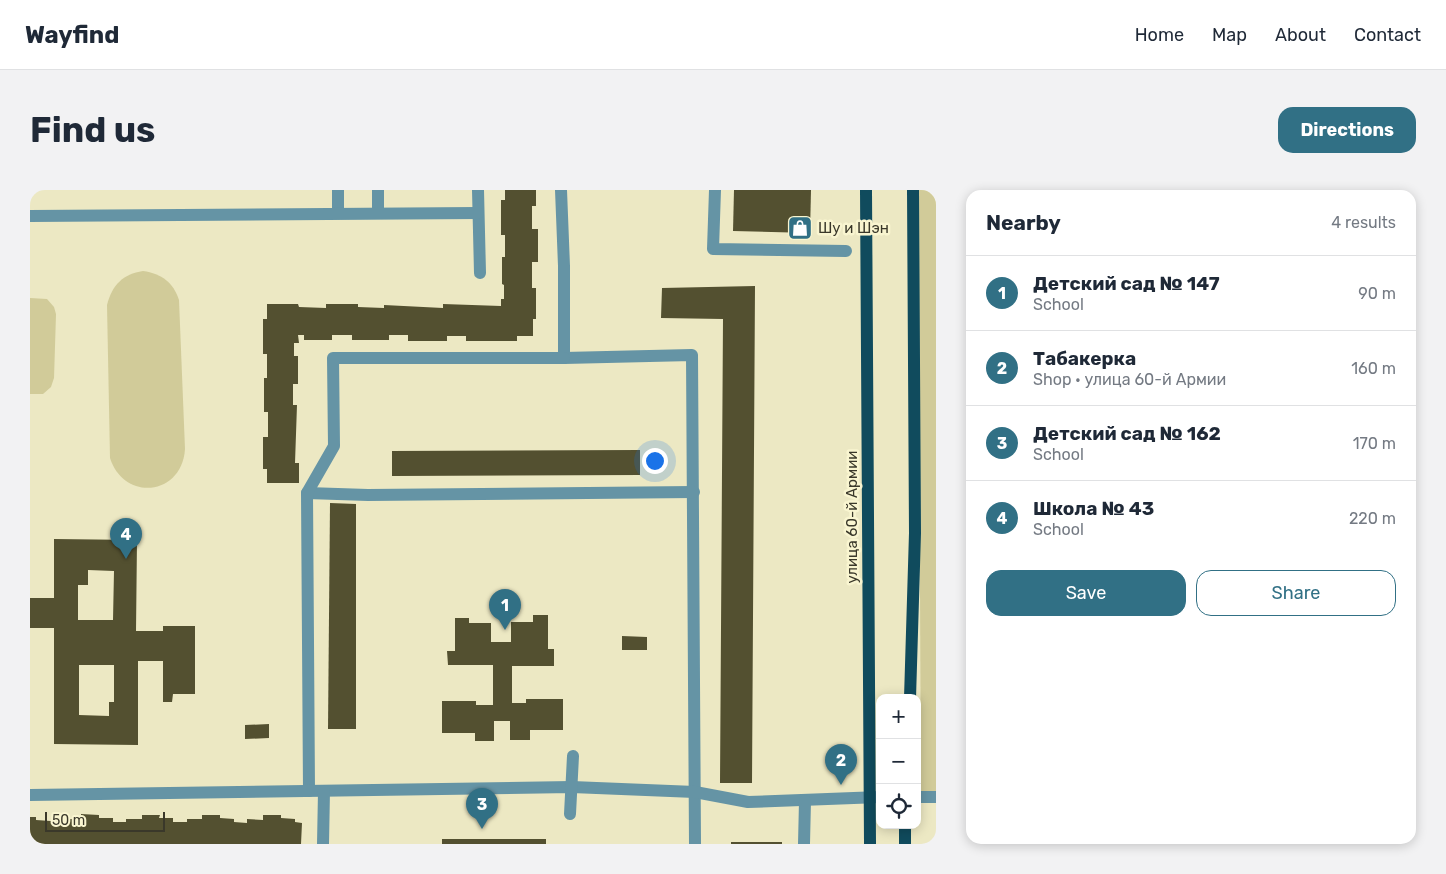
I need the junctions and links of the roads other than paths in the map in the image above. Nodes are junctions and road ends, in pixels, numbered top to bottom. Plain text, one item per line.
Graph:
1 (338, 190) edge
2 (378, 190) edge
3 (478, 190) edge
4 (561, 190) edge
5 (715, 190) edge
6 (866, 190) edge
7 (913, 190) edge
8 (338, 213) junction
9 (378, 213) junction
10 (478, 213) junction
11 (30, 216) edge
12 (846, 251) dead end
13 (480, 273) dead end
14 (564, 358) junction
15 (694, 492) junction
16 (307, 493) junction
17 (910, 694) edge
18 (573, 756) dead end
19 (572, 788) junction
20 (309, 791) junction
21 (324, 791) junction
22 (695, 792) junction
23 (30, 795) edge
24 (921, 796) edge
25 (875, 797) edge
26 (936, 797) edge
27 (805, 800) junction
28 (570, 814) dead end
29 (905, 829) edge
30 (323, 844) edge
31 (695, 844) edge
32 (804, 844) edge
33 (870, 844) edge
34 (906, 844) edge

1 - 8 lane
2 - 9 lane
3 - 10 lane
4 - 14 lane
5 - 12 lane
6 - 25 main road, улица 60-й Армии
7 - 17 main road
8 - 9 lane
8 - 11 lane
9 - 10 lane
10 - 13 lane
14 - 15 lane
14 - 16 lane
15 - 16 lane
15 - 22 lane
16 - 20 lane
18 - 19 lane
19 - 21 lane
19 - 22 lane
19 - 28 lane
20 - 21 lane
20 - 23 lane
21 - 30 lane
22 - 27 lane
22 - 31 lane
24 - 26 lane
25 - 27 lane
25 - 33 main road, улица 60-й Армии
27 - 32 lane
29 - 34 main road

